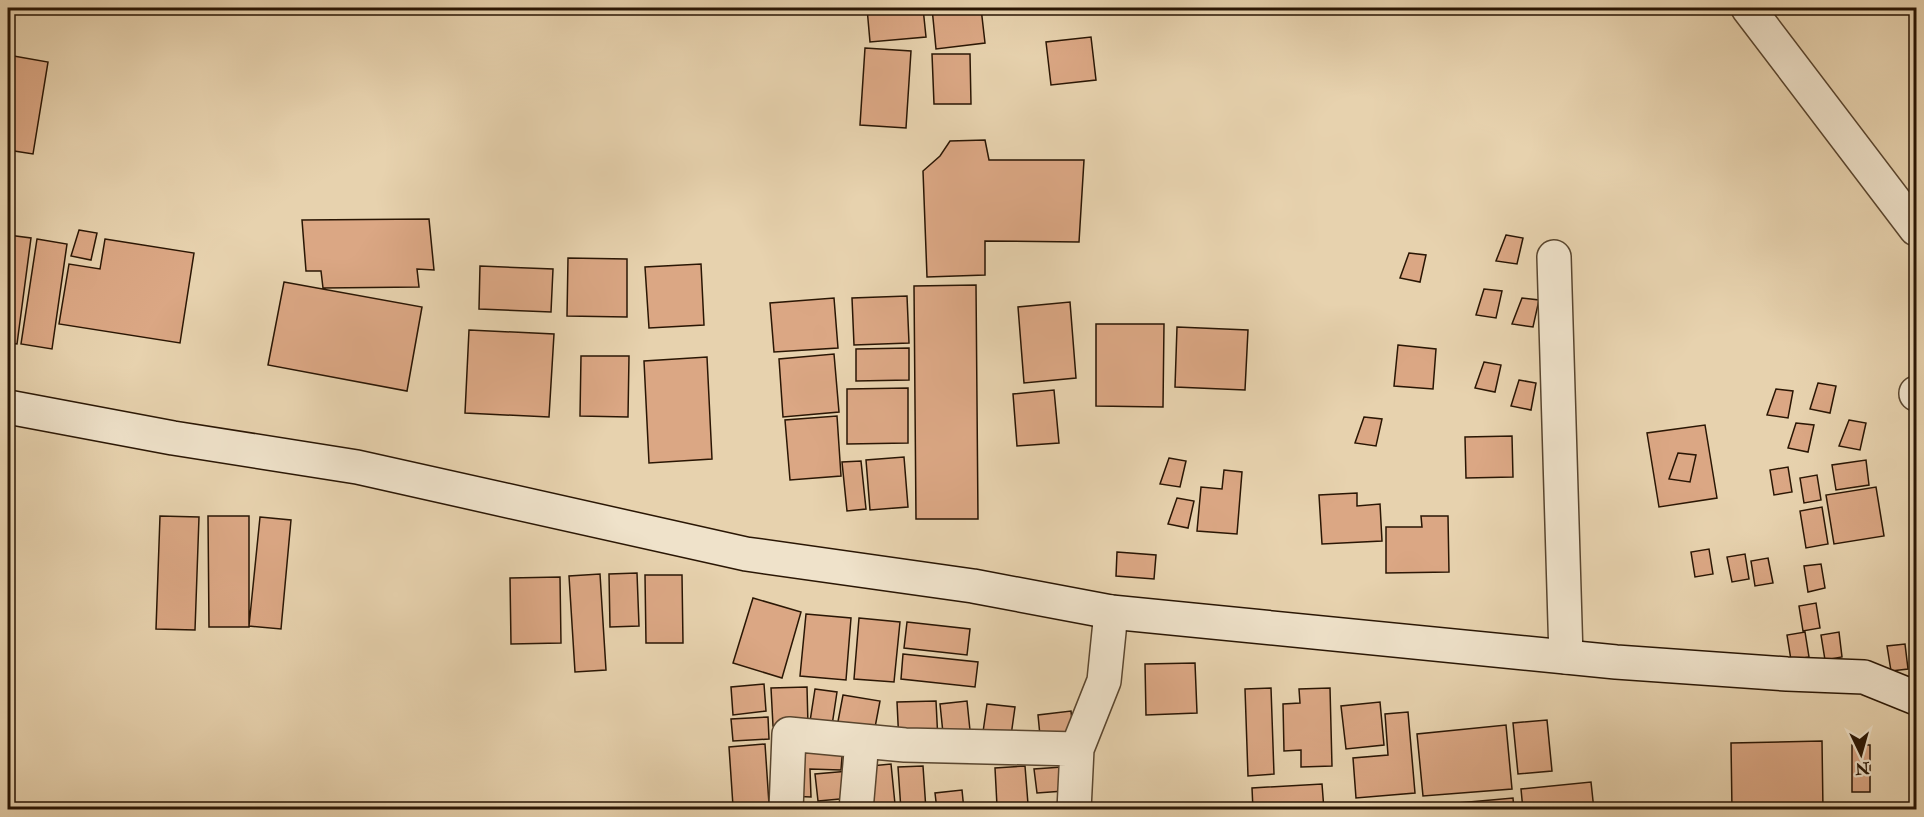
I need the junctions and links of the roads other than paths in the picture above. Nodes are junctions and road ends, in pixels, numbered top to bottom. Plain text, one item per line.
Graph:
1 (1749, 8) edge
2 (1917, 229) edge
3 (1554, 257) dead end
4 (8, 407) edge
5 (1111, 612) junction
6 (1566, 657) junction
7 (1917, 698) edge
8 (862, 741) junction
9 (1077, 749) junction
10 (786, 810) edge
11 (856, 810) edge
12 (1074, 810) edge

1 - 2 main road
3 - 6 main road
4 - 5 main road
5 - 6 main road
5 - 9 main road
6 - 7 main road
8 - 9 main road
8 - 10 main road
8 - 11 main road
9 - 12 main road

